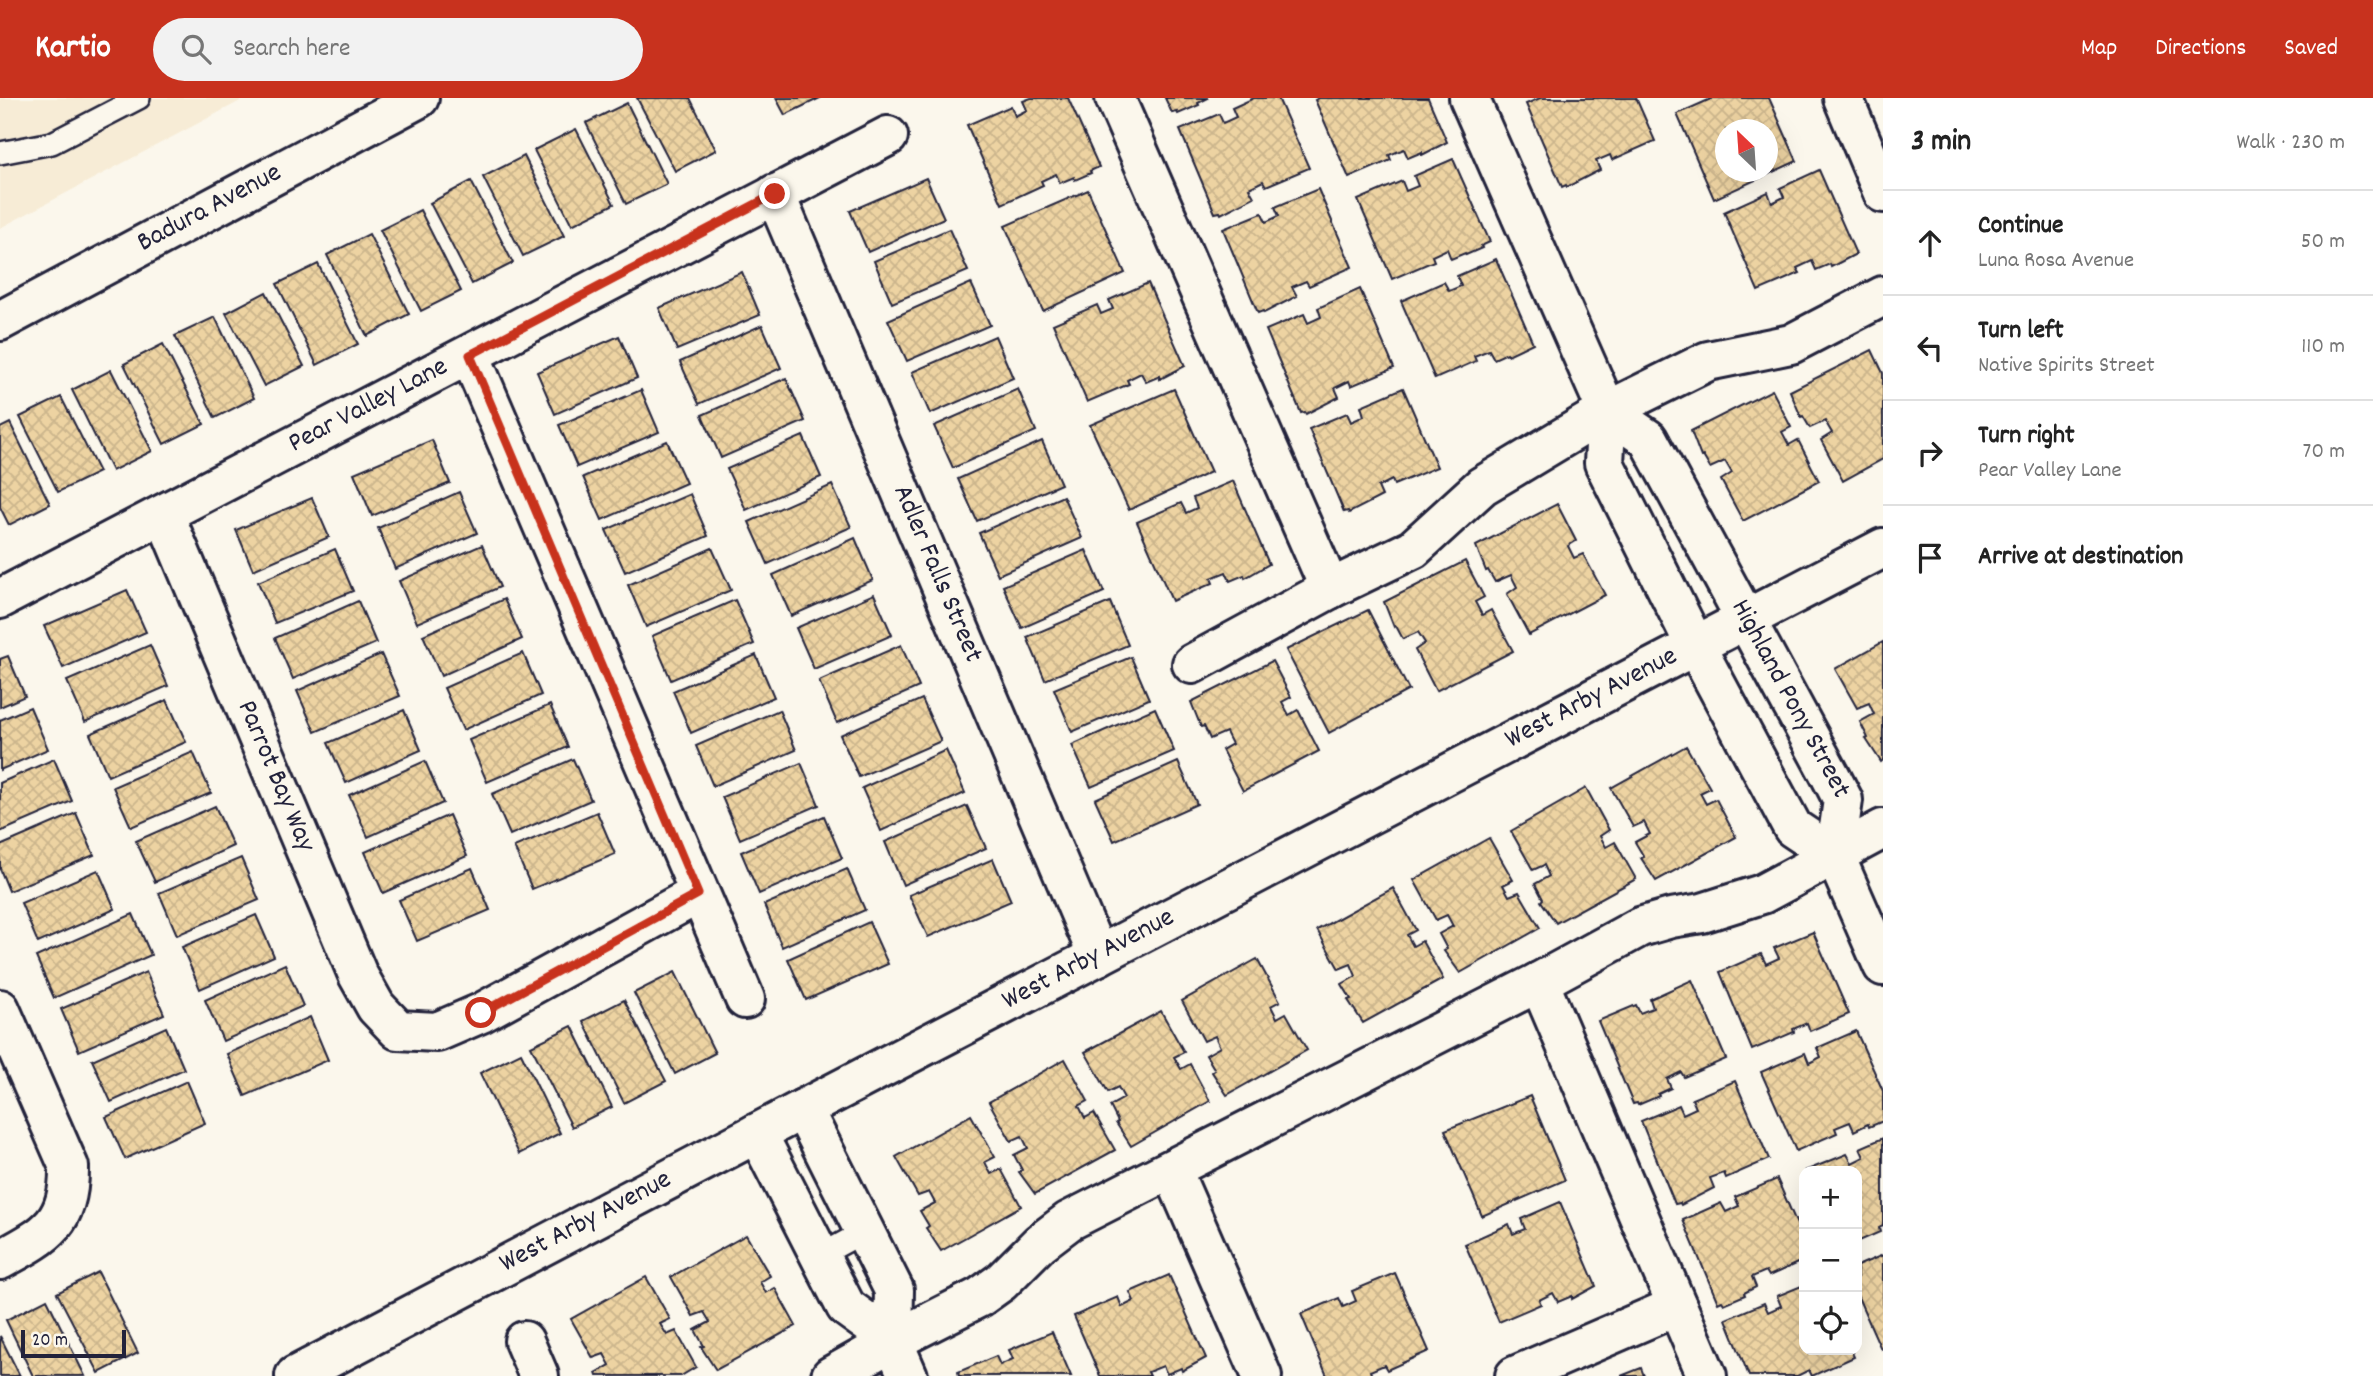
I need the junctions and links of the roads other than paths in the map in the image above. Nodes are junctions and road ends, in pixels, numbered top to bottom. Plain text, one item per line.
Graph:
1 (139, 98) edge
2 (419, 98) edge
3 (1115, 98) edge
4 (1469, 98) edge
5 (1843, 98) edge
6 (888, 136) dead end
7 (0, 153) edge
8 (1883, 193) edge
9 (775, 194) junction
10 (1883, 296) edge
11 (0, 321) edge
12 (470, 355) junction
13 (1607, 411) junction
14 (164, 513) junction
15 (1883, 548) edge
16 (1330, 589) junction
17 (0, 599) edge
18 (1746, 620) junction
19 (1696, 647) junction
20 (1192, 664) dead end
21 (1883, 829) edge
22 (1835, 856) junction
23 (698, 894) junction
24 (1098, 956) junction
25 (1883, 966) edge
26 (1539, 982) junction
27 (744, 999) dead end
28 (0, 1009) edge
29 (803, 1109) junction
30 (757, 1133) junction
31 (1172, 1170) junction
32 (865, 1231) junction
33 (819, 1256) junction
34 (0, 1260) edge
35 (1677, 1306) junction
36 (893, 1340) junction
37 (524, 1341) dead end
38 (306, 1373) edge
39 (539, 1376) edge
40 (831, 1376) edge
41 (908, 1376) edge
42 (1262, 1376) edge
43 (1516, 1376) edge
44 (1707, 1376) edge

1 - 7 lane
2 - 11 street, Badura Avenue
3 - 16 street
4 - 13 street
5 - 8 street
6 - 9 street, Pear Valley Lane
9 - 12 street, Pear Valley Lane
9 - 24 street, Adler Falls Street
10 - 13 street
12 - 14 street, Pear Valley Lane
12 - 23 street
13 - 16 street
13 - 18 street, Highland Pony Street
13 - 19 street, Highland Pony Street
14 - 17 street, Pear Valley Lane
14 - 23 street, Parrot Bay Way
15 - 18 street, West Arby Avenue
16 - 20 street
18 - 19 street, West Arby Avenue
18 - 22 street, Highland Pony Street
19 - 22 street, Highland Pony Street
19 - 24 street, West Arby Avenue
21 - 22 street
22 - 25 street
22 - 26 street
23 - 27 street
24 - 29 street, West Arby Avenue
26 - 31 street
26 - 35 street
28 - 34 street
29 - 30 street, West Arby Avenue
29 - 32 street
30 - 33 street
30 - 38 street, West Arby Avenue
31 - 36 street
31 - 42 street
32 - 33 lane
32 - 36 street
33 - 36 street
35 - 43 street
35 - 44 street
36 - 40 street
36 - 41 street
37 - 39 street

